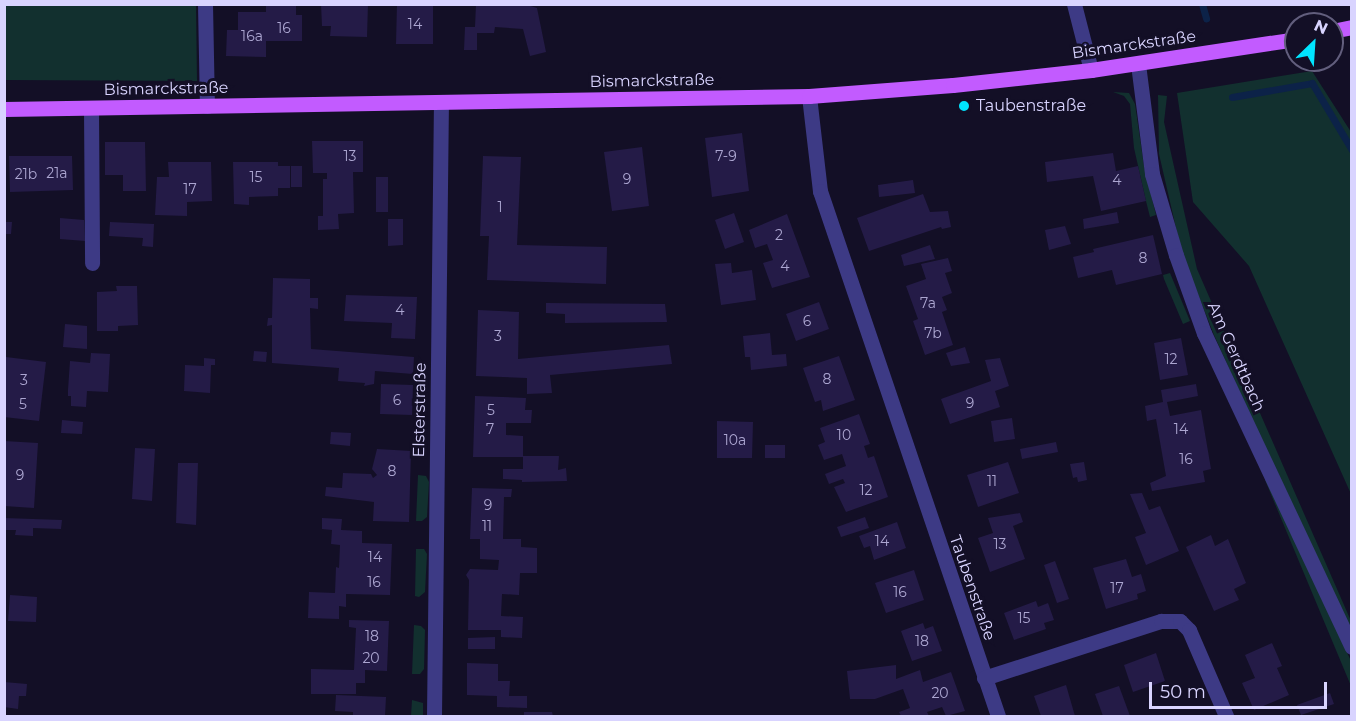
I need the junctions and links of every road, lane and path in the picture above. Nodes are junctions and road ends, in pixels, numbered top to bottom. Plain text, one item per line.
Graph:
1 (205, 4) edge
2 (1074, 4) edge
3 (1284, 41) edge
4 (1138, 64) junction
5 (1091, 70) junction
6 (809, 96) junction
7 (441, 103) junction
8 (207, 106) junction
9 (91, 108) junction
10 (4, 109) edge
11 (92, 263) dead end
12 (1352, 647) edge
13 (984, 678) junction
14 (434, 717) edge
15 (998, 717) edge
16 (1226, 717) edge

1 - 8 street
2 - 5 street
3 - 4 main road, Bismarckstraße
4 - 5 main road, Bismarckstraße
4 - 12 street, Am Gerdtbach
5 - 6 main road, Bismarckstraße
6 - 7 main road, Bismarckstraße
6 - 13 street, Taubenstraße
7 - 8 main road, Bismarckstraße
7 - 14 street, Elsterstraße
8 - 9 main road, Bismarckstraße
9 - 10 main road, Bismarckstraße
9 - 11 street
13 - 15 street, Taubenstraße
13 - 16 street

